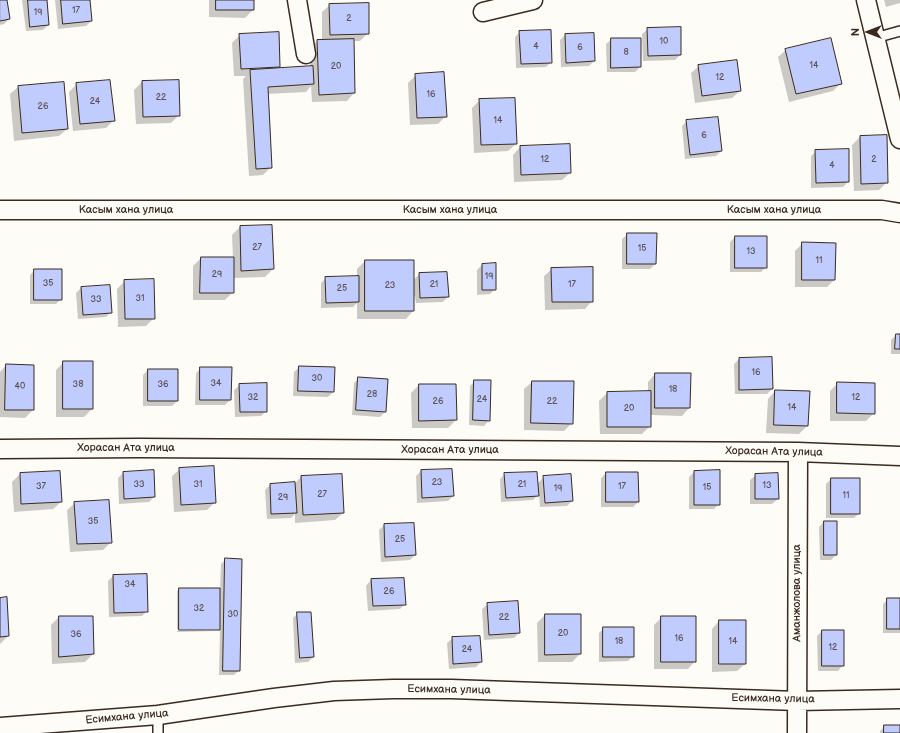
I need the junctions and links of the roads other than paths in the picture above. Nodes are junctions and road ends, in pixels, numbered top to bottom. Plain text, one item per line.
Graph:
1 (297, 0) edge
2 (533, 0) edge
3 (866, 0) edge
4 (483, 12) dead end
5 (900, 31) edge
6 (875, 38) junction
7 (306, 54) dead end
8 (900, 139) edge
9 (0, 210) edge
10 (900, 213) edge
11 (0, 449) edge
12 (798, 452) junction
13 (900, 456) edge
14 (900, 699) edge
15 (797, 701) junction
16 (158, 715) junction
17 (0, 727) edge
18 (158, 733) edge
19 (797, 733) edge

1 - 7 street
2 - 4 street
3 - 6 street
5 - 6 lane
6 - 8 street
9 - 10 street, Касым хана улица
11 - 12 street, Хорасан Ата улица
12 - 13 street, Хорасан Ата улица
12 - 15 street, Аманжолова улица
14 - 15 street, Есимхана улица
15 - 16 street, Есимхана улица
15 - 19 street, Аманжолова улица
16 - 17 street, Есимхана улица
16 - 18 lane

